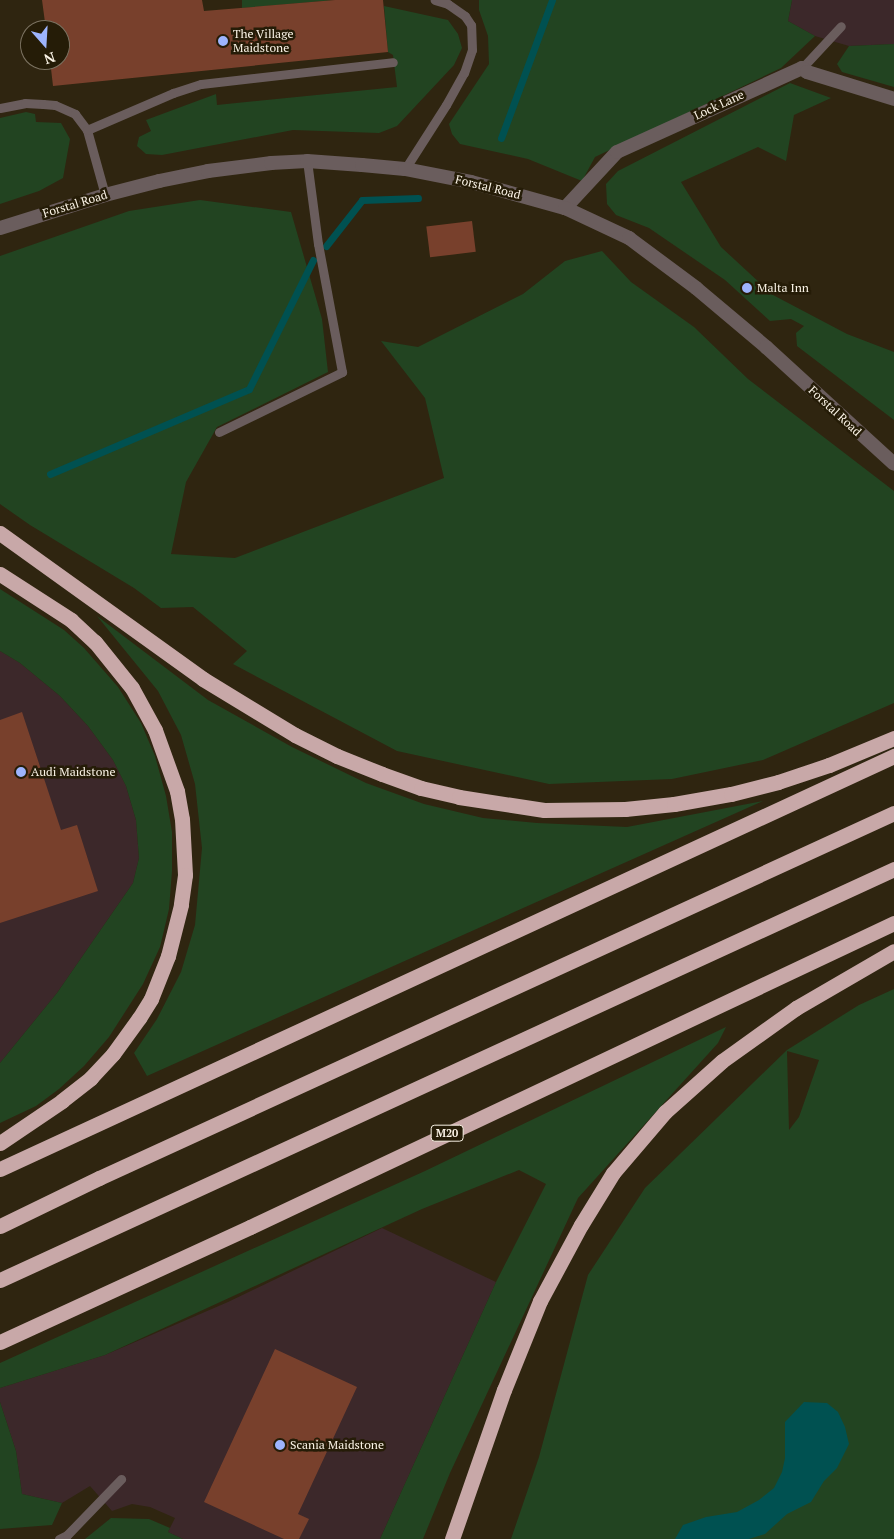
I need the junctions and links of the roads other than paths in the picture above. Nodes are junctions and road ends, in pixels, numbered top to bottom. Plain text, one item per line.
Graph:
1 (435, 0) edge
2 (841, 26) dead end
3 (393, 62) dead end
4 (802, 68) junction
5 (894, 100) edge
6 (0, 108) edge
7 (87, 130) junction
8 (308, 162) junction
9 (405, 169) junction
10 (105, 195) junction
11 (565, 208) junction
12 (0, 228) edge
13 (219, 432) dead end
14 (894, 464) edge
15 (0, 533) edge
16 (0, 574) edge
17 (894, 738) edge
18 (894, 756) edge
19 (894, 813) edge
20 (894, 869) edge
21 (894, 923) edge
22 (894, 951) edge
23 (0, 1143) edge
24 (0, 1169) edge
25 (0, 1226) edge
26 (0, 1280) edge
27 (0, 1342) edge
28 (121, 1479) dead end
29 (64, 1538) edge
30 (452, 1539) edge

1 - 9 lane
2 - 4 lane
3 - 7 lane
4 - 5 street
4 - 11 street, Lock Lane
6 - 7 lane
7 - 10 lane
8 - 9 street, Forstal Road
8 - 10 street, Forstal Road
8 - 13 lane
9 - 11 street, Forstal Road
10 - 12 street, Forstal Road
11 - 14 street, Forstal Road
15 - 17 highway
16 - 23 highway
18 - 24 highway
19 - 25 highway
20 - 26 highway
21 - 27 highway, M20
22 - 30 highway
28 - 29 lane

